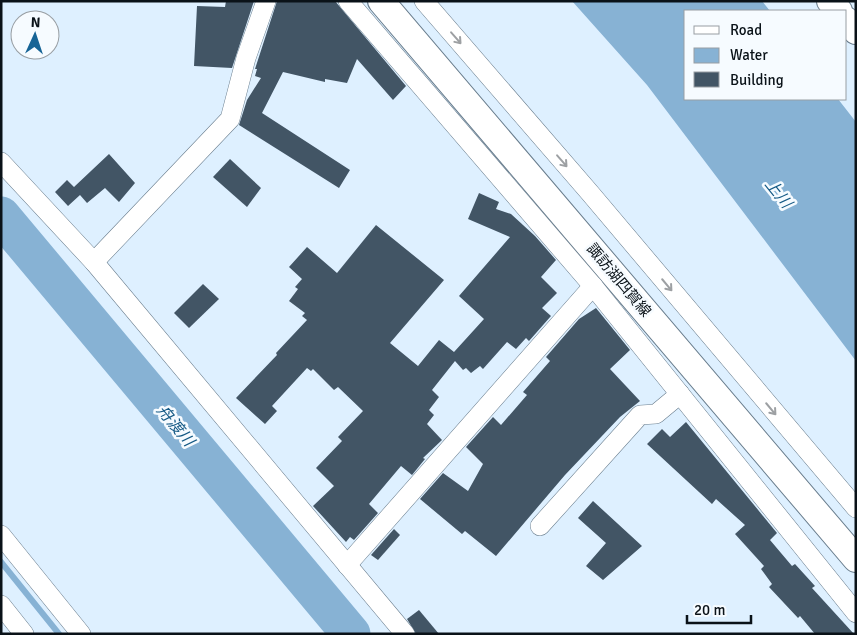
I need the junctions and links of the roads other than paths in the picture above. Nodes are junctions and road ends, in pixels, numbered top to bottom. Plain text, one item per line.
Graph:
1 (266, 1) edge
2 (348, 1) edge
3 (382, 1) edge
4 (424, 1) edge
5 (847, 21) edge
6 (856, 31) edge
7 (1, 162) edge
8 (94, 262) junction
9 (593, 286) junction
10 (680, 394) junction
11 (856, 508) edge
12 (540, 526) dead end
13 (1, 535) edge
14 (856, 559) edge
15 (347, 565) junction
16 (1, 605) edge
17 (856, 613) edge
18 (24, 634) edge
19 (81, 634) edge
20 (405, 634) edge

1 - 8 street
2 - 9 street
3 - 14 main road, 諏訪湖四賀線
4 -> 11 street
5 - 6 main road
7 - 8 street
8 - 15 street
9 - 10 street
9 - 15 street
10 - 12 street
10 - 17 street
13 - 19 street
15 - 20 street
16 - 18 street

